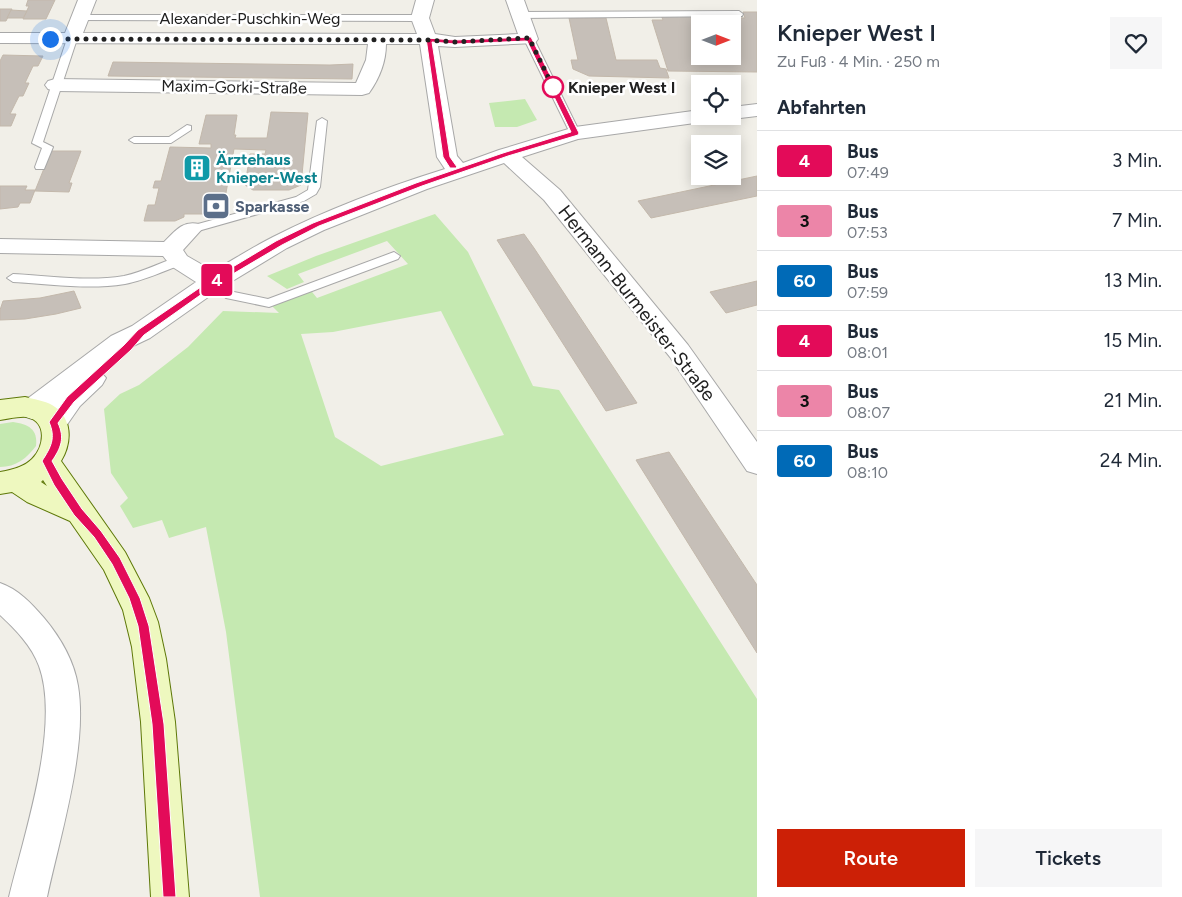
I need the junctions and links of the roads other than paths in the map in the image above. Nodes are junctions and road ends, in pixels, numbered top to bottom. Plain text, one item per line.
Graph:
1 (87, 0) edge
2 (425, 0) edge
3 (517, 8) edge
4 (739, 14) dead end
5 (80, 18) junction
6 (420, 18) junction
7 (0, 38) edge
8 (529, 38) junction
9 (72, 39) junction
10 (377, 40) junction
11 (428, 40) junction
12 (54, 85) junction
13 (757, 110) edge
14 (741, 112) edge
15 (691, 117) edge
16 (322, 121) dead end
17 (186, 128) dead end
18 (575, 133) junction
19 (134, 140) dead end
20 (506, 154) junction
21 (40, 167) dead end
22 (458, 171) junction
23 (191, 229) joint
24 (0, 246) edge
25 (175, 255) junction
26 (394, 256) dead end
27 (14, 278) dead end
28 (214, 282) junction
29 (0, 410) edge
30 (42, 415) junction
31 (47, 461) junction
32 (757, 463) edge
33 (8, 481) edge
34 (78, 512) junction
35 (0, 596) edge
36 (28, 897) edge
37 (170, 897) edge

1 - 5 street
2 - 6 street
3 - 4 lane
3 - 8 street
5 - 6 lane, Alexander-Puschkin-Weg
5 - 9 street
6 - 11 street
7 - 9 street
8 - 11 street
8 - 18 lane
9 - 10 street
9 - 12 lane
10 - 11 street
10 - 12 street, Maxim-Gorki-Straße
11 - 22 street
12 - 21 lane
13 - 14 street
15 - 18 street
16 - 23 lane
17 - 19 lane
18 - 20 street
20 - 22 street
20 - 32 street, Hermann-Burmeister-Straße
22 - 28 street
23 - 25 street
24 - 25 street
25 - 27 lane
25 - 28 street
26 - 28 lane
28 - 30 street
29 - 30 main road
30 - 31 main road
31 - 33 main road
31 - 34 main road
33 - 34 main road
34 - 37 main road
35 - 36 street

